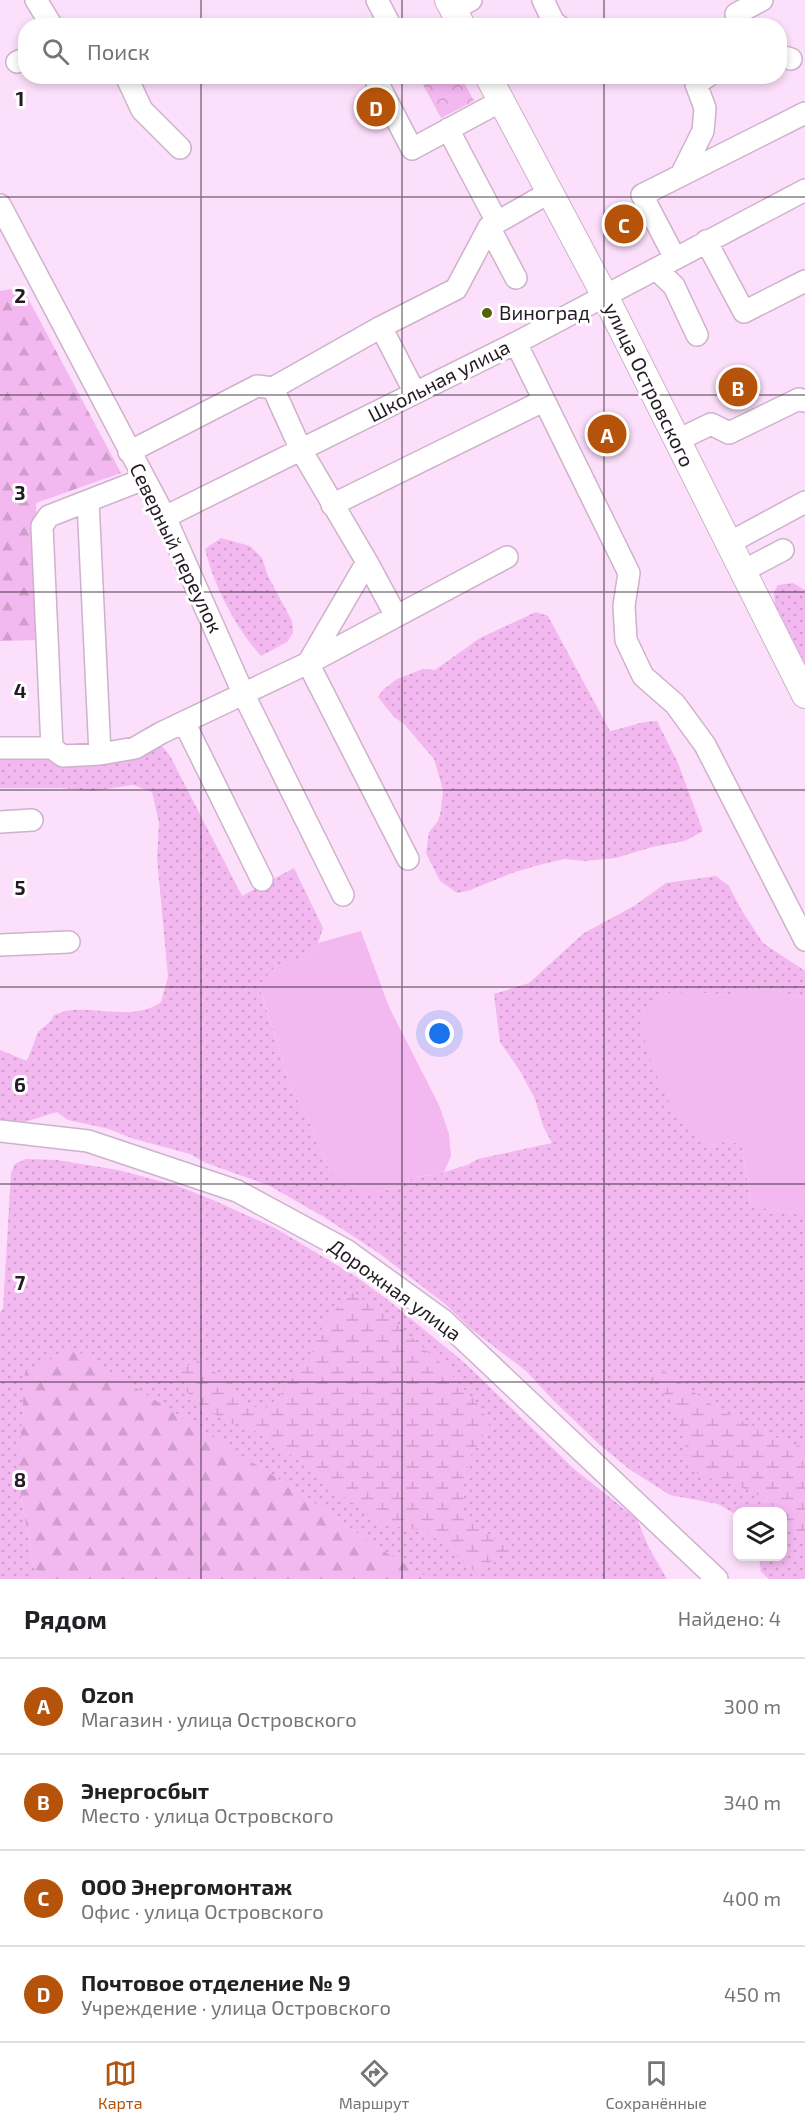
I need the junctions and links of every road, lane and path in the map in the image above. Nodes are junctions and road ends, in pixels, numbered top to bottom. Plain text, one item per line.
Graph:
1 (36, 0) edge
2 (377, 0) edge
3 (543, 0) edge
4 (762, 0) edge
5 (735, 13) edge
6 (47, 18) edge
7 (386, 18) edge
8 (552, 18) edge
9 (130, 84) edge
10 (378, 84) edge
11 (492, 84) edge
12 (698, 84) edge
13 (501, 101) junction
14 (805, 113) edge
15 (448, 129) junction
16 (703, 130) junction
17 (180, 148) dead end
18 (732, 150) junction
19 (681, 175) junction
20 (805, 190) edge
21 (550, 192) junction
22 (0, 204) edge
23 (493, 224) junction
24 (706, 242) junction
25 (675, 258) junction
26 (656, 269) junction
27 (516, 278) dead end
28 (805, 281) edge
29 (605, 296) junction
30 (381, 327) junction
31 (697, 335) dead end
32 (516, 343) junction
33 (273, 388) junction
34 (415, 393) junction
35 (543, 401) junction
36 (805, 401) edge
37 (676, 441) junction
38 (302, 450) junction
39 (129, 452) junction
40 (144, 479) junction
41 (88, 501) junction
42 (805, 502) edge
43 (332, 505) junction
44 (165, 517) junction
45 (729, 543) junction
46 (783, 550) dead end
47 (507, 557) dead end
48 (367, 562) junction
49 (743, 571) junction
50 (396, 616) junction
51 (308, 663) junction
52 (244, 695) junction
53 (805, 695) edge
54 (184, 722) junction
55 (0, 748) edge
56 (52, 748) junction
57 (100, 754) junction
58 (32, 820) dead end
59 (0, 822) edge
60 (408, 859) dead end
61 (262, 880) dead end
62 (343, 895) dead end
63 (805, 940) edge
64 (69, 942) dead end
65 (0, 945) edge
66 (0, 1131) edge
67 (717, 1579) edge

1 - 6 street
2 - 7 street
3 - 8 street
4 - 5 street
9 - 17 street
10 - 15 street
11 - 13 main road, улица Островского
12 - 16 street
13 - 15 street
13 - 21 main road, улица Островского
14 - 18 street
15 - 23 street
16 - 18 street
16 - 19 street
18 - 19 street
19 - 25 street
20 - 24 street, Школьная улица
21 - 23 street
21 - 29 main road, улица Островского
22 - 39 street, Северный переулок
23 - 27 street
23 - 30 street
24 - 25 street, Школьная улица
24 - 28 street
25 - 26 street, Школьная улица
26 - 29 street, Школьная улица
26 - 31 street
29 - 32 street, Школьная улица
29 - 37 main road, улица Островского
30 - 33 street
30 - 34 street
32 - 34 street, Школьная улица
32 - 35 street
33 - 38 street
33 - 39 street
34 - 38 street, Школьная улица
35 - 43 street
35 - 63 street
36 - 37 street
37 - 45 main road, улица Островского
38 - 43 street
38 - 44 street, Школьная улица
39 - 40 street, Северный переулок
40 - 41 street
40 - 44 street, Северный переулок
41 - 56 street
41 - 57 street
42 - 45 street
43 - 48 street
44 - 52 street, Северный переулок
45 - 49 main road, улица Островского
46 - 49 street
47 - 50 street
48 - 50 street
48 - 51 street
49 - 53 main road, улица Островского
50 - 51 street
51 - 52 street
51 - 60 street
52 - 54 street
52 - 62 street, Северный переулок
54 - 57 street
54 - 61 street
55 - 56 street
56 - 57 street
58 - 59 street
64 - 65 street
66 - 67 street, Дорожная улица

